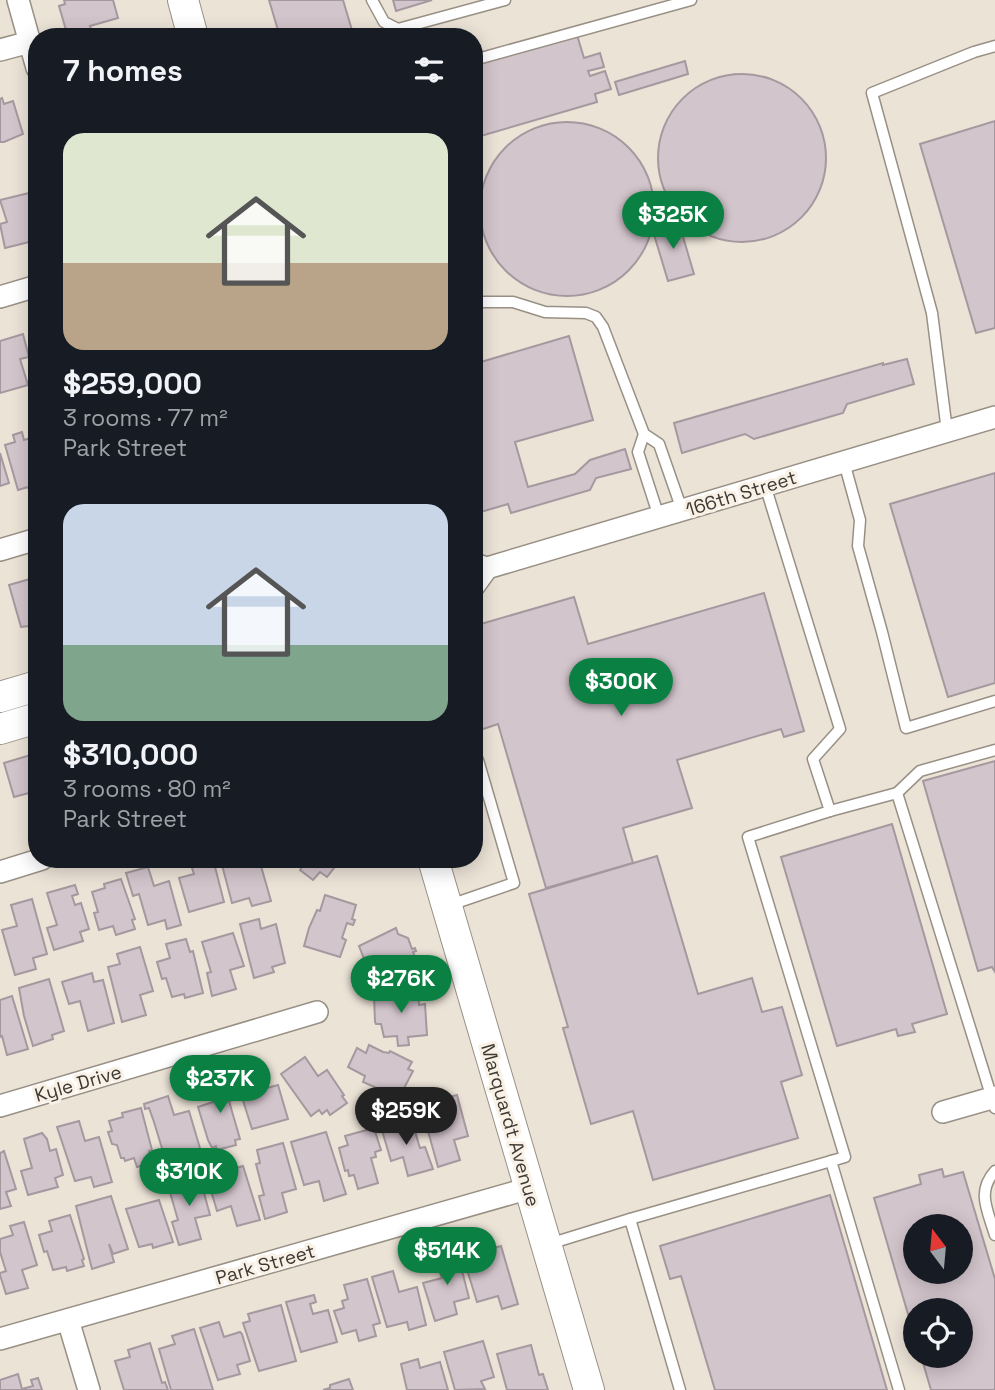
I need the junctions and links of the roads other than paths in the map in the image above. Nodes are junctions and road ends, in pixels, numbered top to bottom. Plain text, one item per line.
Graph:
1 (18, 0) edge
2 (183, 0) edge
3 (372, 0) edge
4 (505, 0) edge
5 (691, 0) edge
6 (191, 28) edge
7 (396, 28) edge
8 (402, 28) edge
9 (28, 35) edge
10 (28, 43) edge
11 (995, 46) edge
12 (0, 50) edge
13 (483, 58) edge
14 (28, 289) edge
15 (0, 297) edge
16 (483, 302) edge
17 (995, 417) edge
18 (947, 431) junction
19 (644, 434) junction
20 (844, 462) junction
21 (765, 485) junction
22 (682, 510) junction
23 (659, 517) junction
24 (28, 542) edge
25 (0, 550) edge
26 (483, 565) edge
27 (28, 689) edge
28 (0, 697) edge
29 (995, 701) edge
30 (28, 721) edge
31 (0, 729) edge
32 (995, 750) edge
33 (483, 777) edge
34 (897, 793) junction
35 (830, 811) junction
36 (28, 863) edge
37 (436, 868) edge
38 (0, 872) edge
39 (447, 906) junction
40 (317, 1012) dead end
41 (994, 1101) edge
42 (0, 1106) edge
43 (943, 1112) dead end
44 (831, 1161) junction
45 (995, 1171) edge
46 (530, 1188) junction
47 (630, 1219) junction
48 (995, 1235) edge
49 (546, 1245) junction
50 (68, 1320) junction
51 (0, 1339) edge
52 (89, 1390) edge
53 (589, 1390) edge
54 (680, 1390) edge
55 (899, 1390) edge

1 - 9 street
2 - 6 main road
3 - 7 lane
4 - 8 lane
5 - 13 lane
10 - 12 street
11 - 18 lane
14 - 15 street
16 - 19 lane
17 - 18 street, 166th Street
18 - 20 street, 166th Street
19 - 22 lane
19 - 23 lane
20 - 21 street, 166th Street
20 - 29 lane
21 - 22 street, 166th Street
21 - 35 lane
22 - 23 street, 166th Street
23 - 26 street, 166th Street
24 - 25 street
27 - 28 main road
30 - 31 main road
32 - 34 lane
33 - 39 lane
34 - 35 lane
34 - 41 lane
35 - 44 lane
36 - 38 street
37 - 39 main road, Marquardt Avenue
39 - 46 main road, Marquardt Avenue
40 - 42 street, Kyle Drive
41 - 43 street
44 - 47 lane
44 - 55 lane
45 - 48 lane
46 - 49 main road, Marquardt Avenue
46 - 50 street, Park Street
47 - 49 lane
47 - 54 lane
49 - 53 main road, Marquardt Avenue
50 - 51 street, Park Street
50 - 52 street

